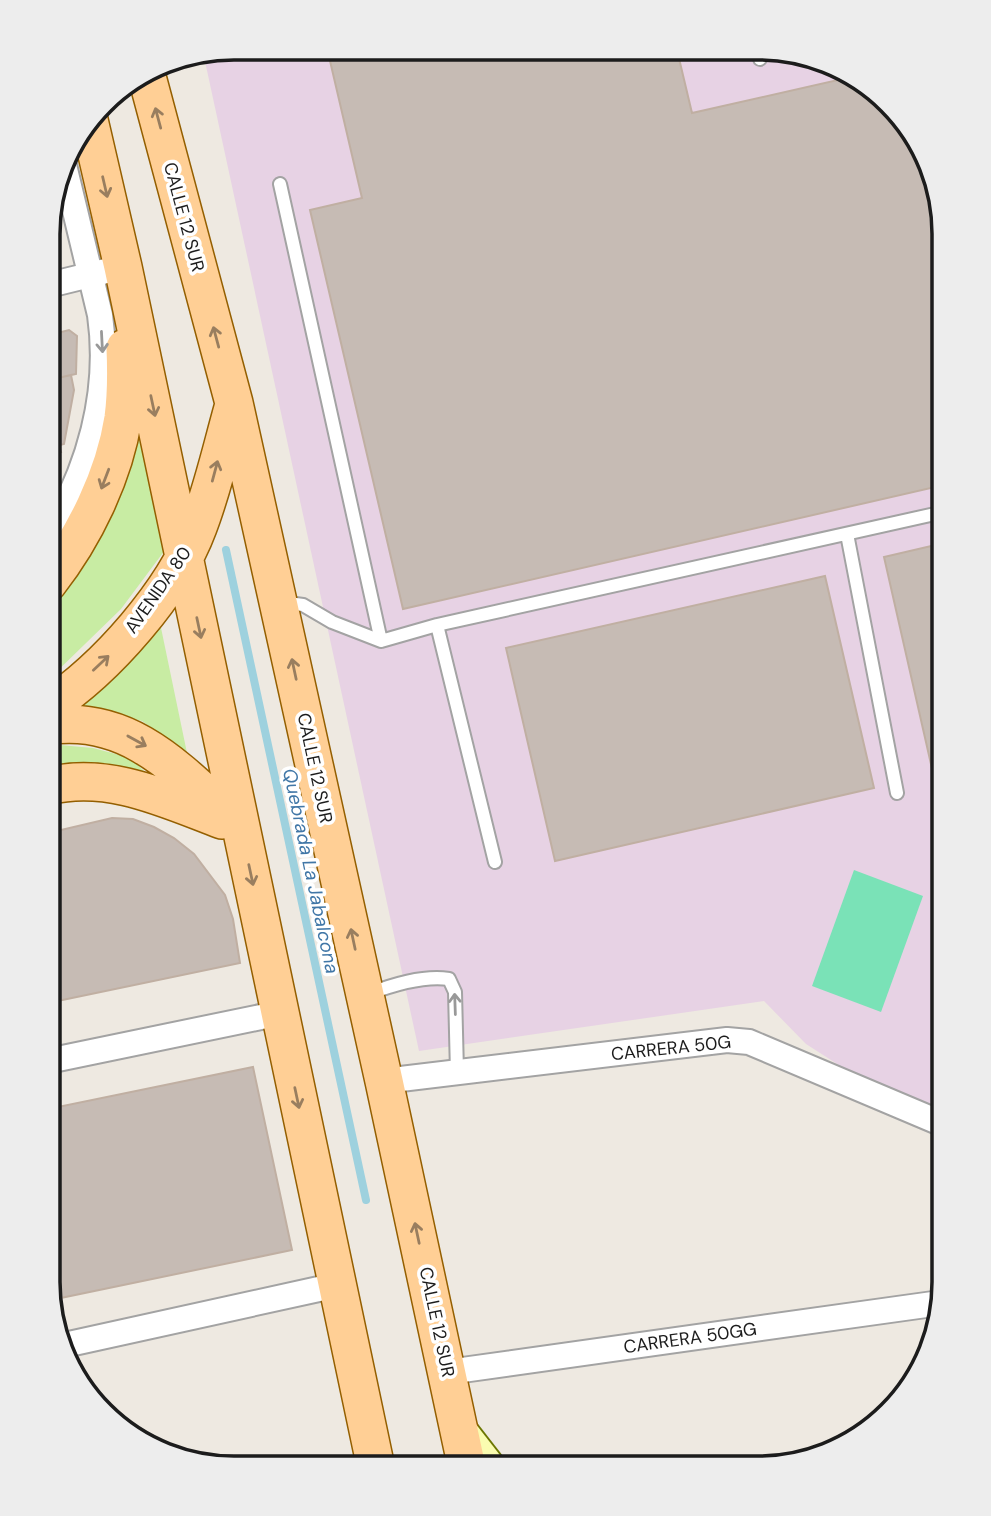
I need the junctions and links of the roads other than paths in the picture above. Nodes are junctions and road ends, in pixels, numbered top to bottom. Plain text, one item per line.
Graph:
1 (148, 82) edge
2 (91, 136) edge
3 (69, 178) edge
4 (280, 184) dead end
5 (107, 271) junction
6 (60, 282) edge
7 (234, 403) junction
8 (60, 510) edge
9 (932, 515) edge
10 (847, 534) junction
11 (184, 557) junction
12 (60, 569) edge
13 (279, 602) junction
14 (437, 625) junction
15 (381, 641) junction
16 (60, 698) edge
17 (60, 725) edge
18 (60, 783) edge
19 (897, 793) dead end
20 (241, 827) junction
21 (495, 862) dead end
22 (365, 995) junction
23 (280, 1013) junction
24 (60, 1059) edge
25 (457, 1072) junction
26 (384, 1081) junction
27 (931, 1119) edge
28 (337, 1285) junction
29 (930, 1304) edge
30 (71, 1344) edge
31 (447, 1372) junction
32 (461, 1432) junction
33 (373, 1456) edge
34 (465, 1456) edge
35 (480, 1456) edge

7 -> 1 main road, CALLE 12 SUR
2 -> 5 main road
3 - 5 street
4 - 15 lane
5 - 6 street
5 -> 8 street
5 -> 11 main road
5 -> 12 main road
11 -> 7 main road, AVENIDA 80
7 - 13 main road, CALLE 12 SUR
9 - 10 lane
10 - 14 lane
10 - 19 lane
16 -> 11 main road, AVENIDA 80
11 -> 20 main road
13 - 15 lane
22 -> 13 main road, CALLE 12 SUR
14 - 15 lane
14 - 21 lane
17 -> 20 main road
18 - 20 main road
20 -> 23 main road
25 -> 22 lane
22 - 26 main road, CALLE 12 SUR
23 - 24 street
23 -> 28 main road
25 - 26 street, CARRERA 50G
25 - 27 street, CARRERA 50G
31 -> 26 main road, CALLE 12 SUR
28 - 30 street
28 - 33 main road
29 - 31 street, CARRERA 50GG
31 - 32 main road, CALLE 12 SUR
32 - 34 main road, CALLE 12 SUR
32 - 35 street

